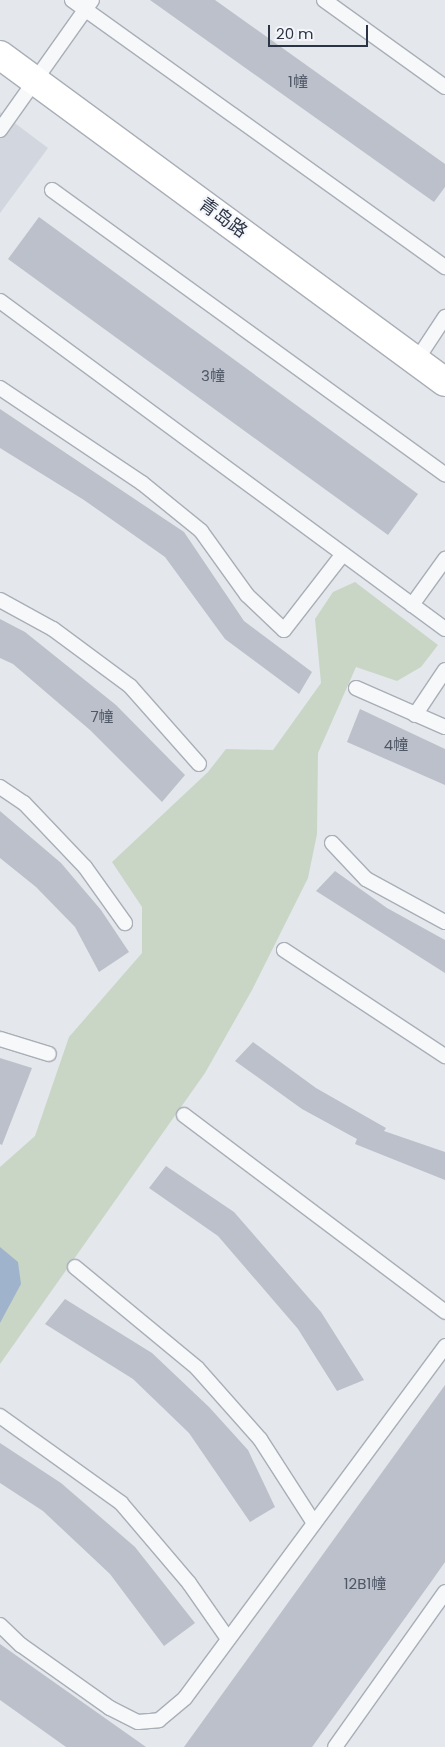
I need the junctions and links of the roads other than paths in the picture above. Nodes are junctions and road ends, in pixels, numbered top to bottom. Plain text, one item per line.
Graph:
1 (72, 0) edge
2 (324, 0) edge
3 (88, 5) edge
4 (0, 55) edge
5 (37, 82) junction
6 (445, 87) edge
7 (0, 130) edge
8 (52, 190) dead end
9 (445, 266) edge
10 (0, 302) edge
11 (445, 317) edge
12 (416, 361) junction
13 (445, 382) edge
14 (0, 388) edge
15 (445, 475) edge
16 (343, 554) junction
17 (445, 559) edge
18 (0, 600) edge
19 (412, 605) junction
20 (445, 629) edge
21 (445, 670) edge
22 (356, 688) dead end
23 (414, 715) junction
24 (445, 727) edge
25 (198, 764) dead end
26 (0, 787) edge
27 (332, 842) dead end
28 (445, 922) edge
29 (125, 923) dead end
30 (284, 950) dead end
31 (0, 1039) edge
32 (49, 1054) dead end
33 (445, 1056) edge
34 (184, 1115) dead end
35 (75, 1267) dead end
36 (445, 1312) edge
37 (445, 1346) edge
38 (0, 1416) edge
39 (314, 1523) junction
40 (445, 1592) edge
41 (0, 1625) edge
42 (228, 1639) junction
43 (334, 1747) edge

1 - 3 lane
2 - 6 lane
3 - 5 lane
3 - 9 lane
4 - 5 street, 青岛路
5 - 7 lane
5 - 12 street, 青岛路
8 - 15 lane
10 - 16 lane
11 - 12 lane
12 - 13 street, 青岛路
14 - 16 lane
16 - 19 lane
17 - 19 lane
18 - 25 lane
19 - 20 lane
21 - 23 lane
22 - 23 lane
23 - 24 lane
26 - 29 lane
27 - 28 lane
30 - 33 lane
31 - 32 lane
34 - 36 lane
35 - 39 lane
37 - 39 lane
38 - 42 lane
39 - 42 lane
40 - 43 lane
41 - 42 lane

